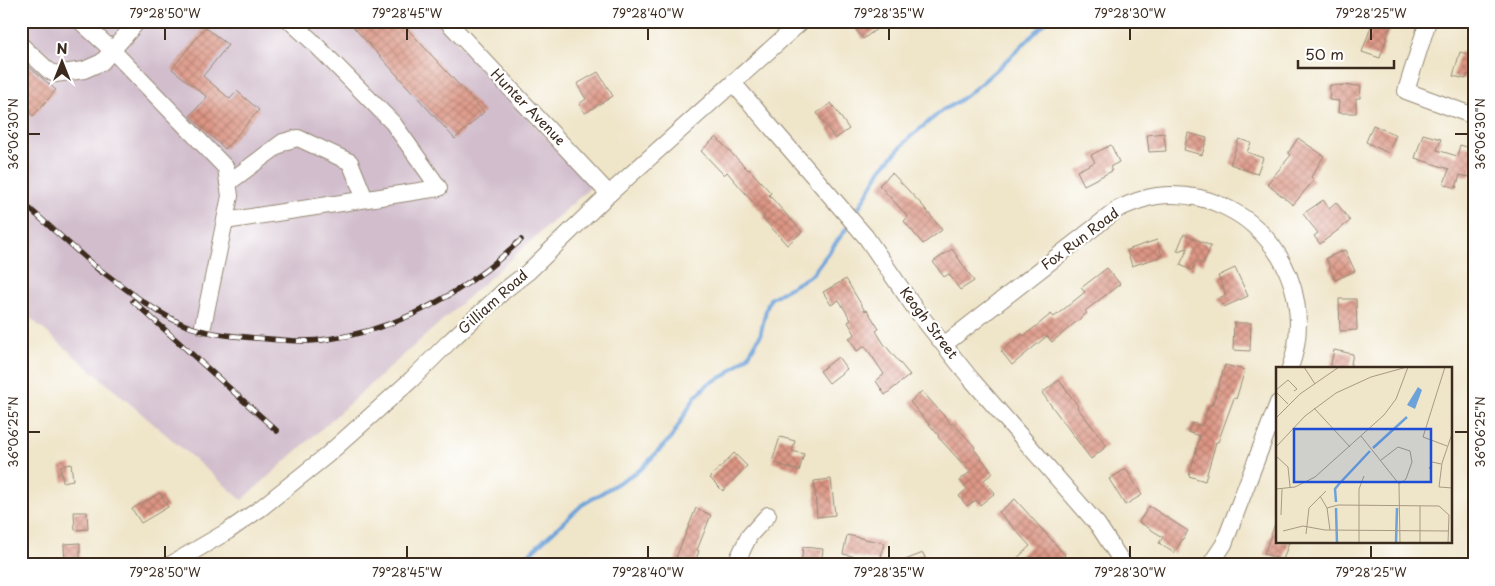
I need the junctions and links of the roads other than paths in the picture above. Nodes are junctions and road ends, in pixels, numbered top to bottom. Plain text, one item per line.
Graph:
1 (80, 21) edge
2 (138, 21) edge
3 (290, 21) edge
4 (447, 21) edge
5 (802, 21) edge
6 (1428, 21) edge
7 (21, 45) edge
8 (112, 50) junction
9 (733, 83) junction
10 (1474, 116) edge
11 (228, 183) junction
12 (609, 194) junction
13 (365, 199) junction
14 (225, 220) junction
15 (203, 326) dead end
16 (945, 344) junction
17 (1290, 367) edge
18 (1276, 408) edge
19 (768, 515) dead end
20 (170, 565) edge
21 (735, 565) edge
22 (1124, 565) edge
23 (1210, 565) edge

1 - 8 street
2 - 8 street
3 - 13 street
4 - 12 street, Hunter Avenue
5 - 9 street, Gilliam Road
6 - 10 street
7 - 8 street
8 - 11 street
9 - 12 street, Gilliam Road
9 - 16 street, Keogh Street
11 - 13 street
11 - 14 street
12 - 20 street, Gilliam Road
13 - 14 street
14 - 15 street
16 - 17 street, Fox Run Road
16 - 22 street, Keogh Street
18 - 23 street
19 - 21 street

